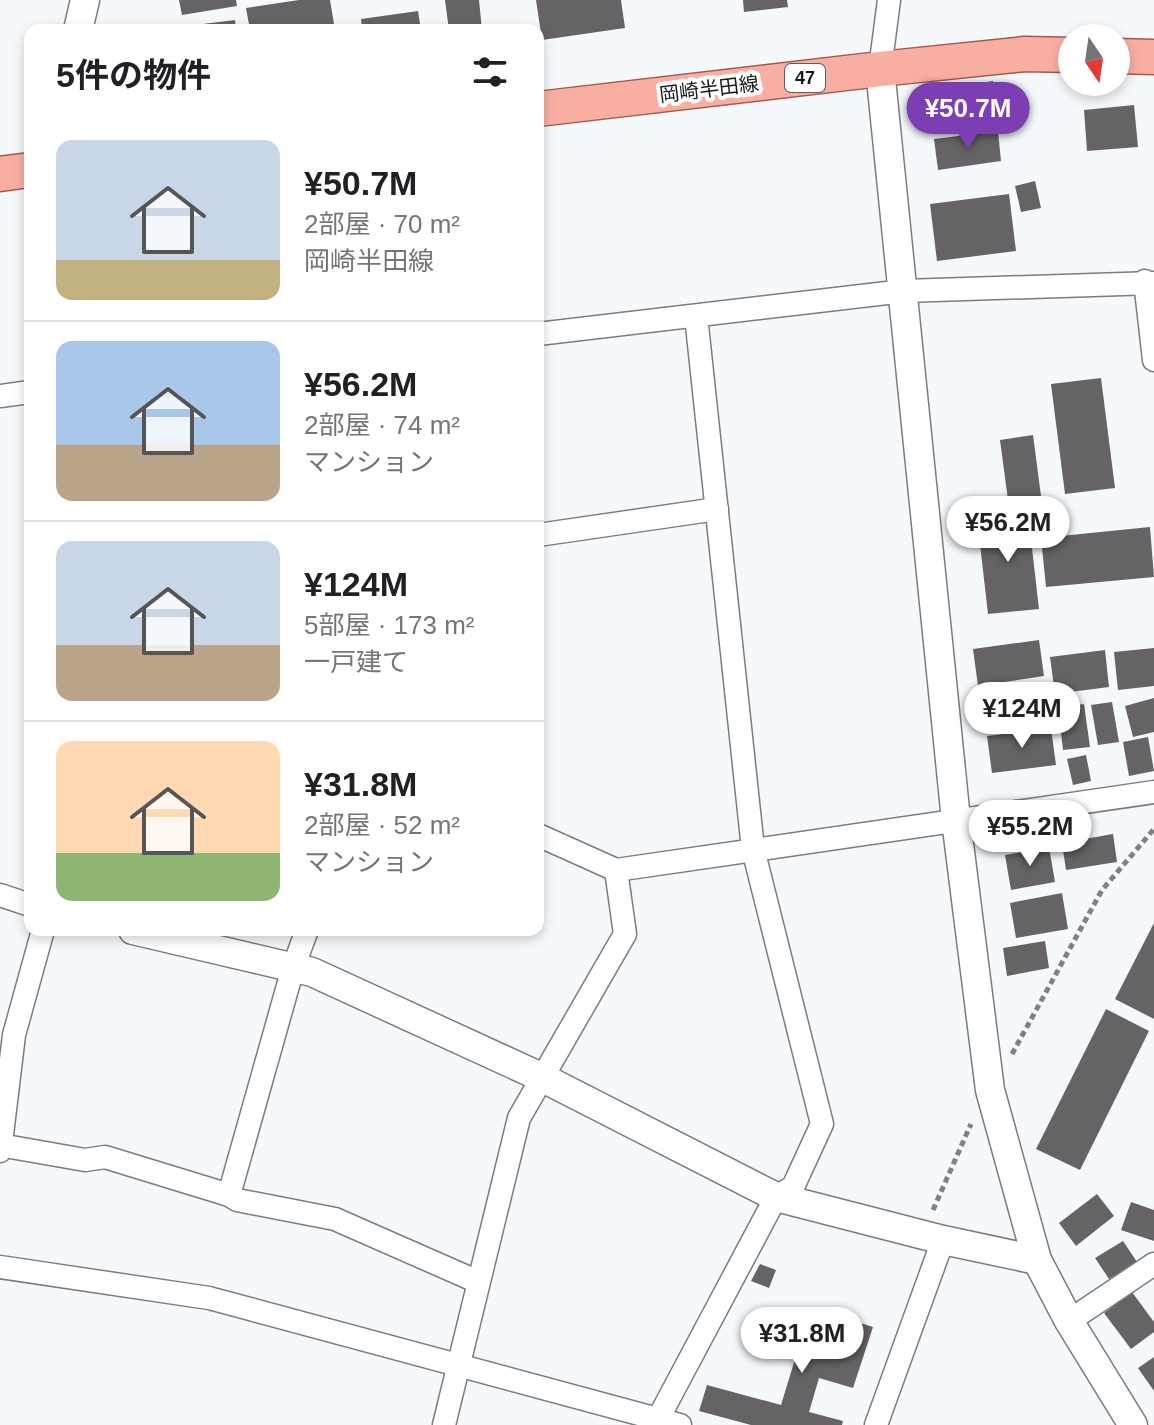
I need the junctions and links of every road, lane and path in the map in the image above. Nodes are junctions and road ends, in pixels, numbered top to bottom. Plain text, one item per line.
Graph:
1 (85, 0) edge
2 (889, 0) edge
3 (79, 24) edge
4 (1058, 55) edge
5 (1130, 56) edge
6 (1154, 57) edge
7 (880, 69) junction
8 (544, 108) edge
9 (24, 171) edge
10 (0, 174) edge
11 (1150, 282) edge
12 (904, 291) junction
13 (696, 316) junction
14 (544, 333) edge
15 (1154, 360) edge
16 (24, 393) edge
17 (0, 396) edge
18 (717, 509) junction
19 (544, 534) edge
20 (1154, 792) edge
21 (956, 820) junction
22 (1154, 829) edge
23 (544, 838) edge
24 (753, 849) junction
25 (616, 870) junction
26 (0, 895) edge
27 (24, 903) edge
28 (41, 936) edge
29 (158, 936) edge
30 (305, 936) edge
31 (293, 968) junction
32 (541, 1077) junction
33 (990, 1090) junction
34 (0, 1147) edge
35 (229, 1195) junction
36 (776, 1197) junction
37 (943, 1240) junction
38 (1037, 1260) junction
39 (1154, 1264) edge
40 (0, 1267) edge
41 (476, 1281) junction
42 (1069, 1321) junction
43 (456, 1366) junction
44 (669, 1422) edge
45 (444, 1425) edge
46 (876, 1425) edge
47 (1133, 1425) edge

1 - 3 street
2 - 7 street
4 - 7 main road, 岡崎半田線 / 47
5 - 6 main road
7 - 8 main road, 岡崎半田線 / 47
7 - 12 street
9 - 10 main road
11 - 12 street
11 - 15 street
12 - 13 street
12 - 21 street
13 - 14 street
13 - 18 street
16 - 17 street
18 - 19 street
18 - 24 street
20 - 21 street
21 - 24 street
21 - 33 street
22 - 33 path
23 - 25 street
24 - 25 street
24 - 36 street
25 - 32 street
26 - 27 street
28 - 34 street
29 - 31 street
30 - 31 street
31 - 32 street
31 - 35 street
32 - 36 street
32 - 41 street
33 - 38 street
34 - 35 street
35 - 41 street
36 - 37 street
36 - 44 street
37 - 38 street
37 - 46 street
38 - 42 street
39 - 42 street
40 - 43 street
41 - 43 street
42 - 47 street
43 - 44 street
43 - 45 street

